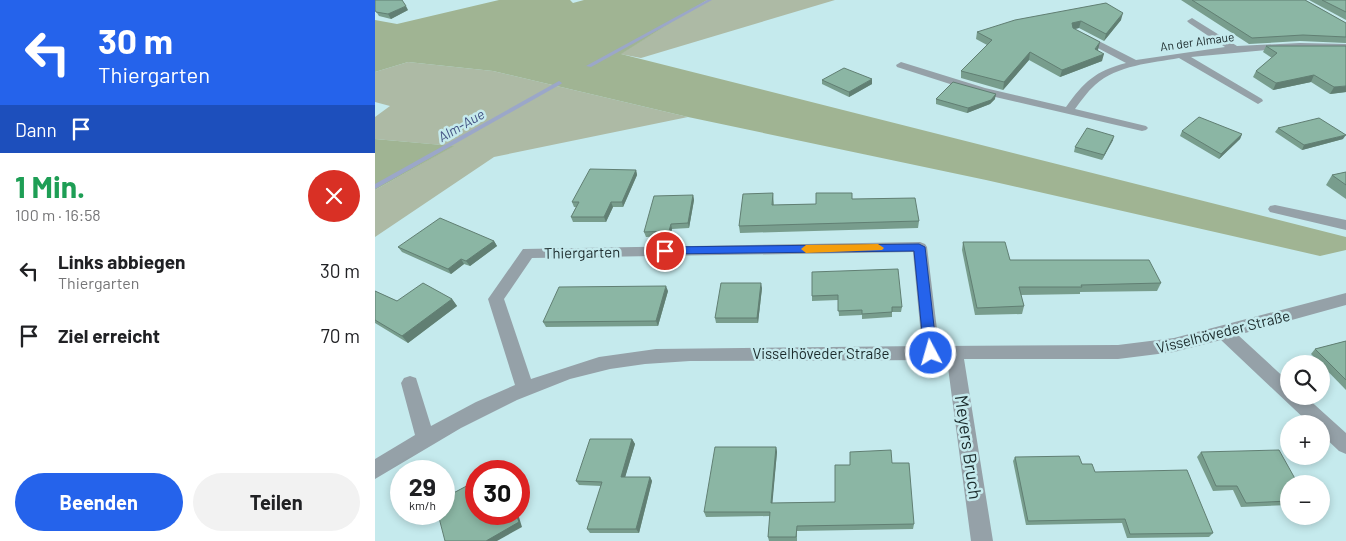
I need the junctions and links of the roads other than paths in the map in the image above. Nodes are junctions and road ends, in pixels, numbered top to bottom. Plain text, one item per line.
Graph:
1 (1192, 21) dead end
2 (1075, 32) edge
3 (1346, 47) edge
4 (1234, 48) junction
5 (1181, 55) junction
6 (1136, 64) junction
7 (901, 66) dead end
8 (1257, 100) dead end
9 (1069, 110) junction
10 (1142, 128) dead end
11 (1275, 209) dead end
12 (1346, 225) edge
13 (1346, 299) edge
14 (1225, 333) junction
15 (931, 353) junction
16 (955, 353) junction
17 (410, 383) dead end
18 (1280, 385) edge
19 (525, 388) junction
20 (1302, 405) edge
21 (425, 438) junction
22 (1346, 445) edge
23 (375, 470) edge
24 (982, 541) edge

1 - 4 street
2 - 6 street
3 - 4 street, An der Almaue
4 - 5 street, An der Almaue
5 - 6 street, An der Almaue
5 - 8 street
6 - 9 street, An der Almaue
7 - 9 street
9 - 10 street
11 - 12 street
13 - 14 street, Visselhöveder Straße
14 - 16 street, Visselhöveder Straße
14 - 18 street
15 - 16 street, Visselhöveder Straße
15 - 19 street, Visselhöveder Straße
15 - 19 street, Thiergarten
16 - 24 street, Meyers Bruch
17 - 21 street
19 - 21 street, Visselhöveder Straße
20 - 22 street
21 - 23 street, Visselhöveder Straße

